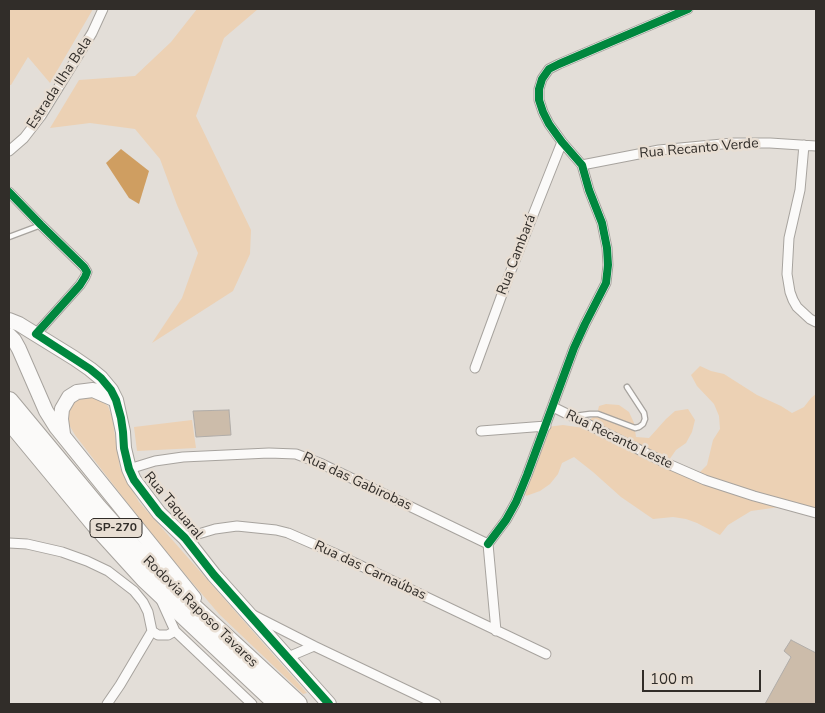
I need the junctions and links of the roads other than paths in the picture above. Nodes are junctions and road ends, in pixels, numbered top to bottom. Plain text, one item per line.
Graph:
1 (103, 9) edge
2 (688, 9) edge
3 (562, 142) junction
4 (804, 146) junction
5 (816, 146) edge
6 (9, 151) edge
7 (582, 165) junction
8 (9, 192) edge
9 (41, 225) junction
10 (9, 236) edge
11 (9, 320) edge
12 (816, 322) edge
13 (9, 334) edge
14 (36, 334) junction
15 (475, 368) dead end
16 (627, 387) dead end
17 (116, 400) junction
18 (9, 401) edge
19 (553, 407) junction
20 (571, 417) junction
21 (9, 420) edge
22 (546, 426) junction
23 (481, 430) dead end
24 (64, 437) junction
25 (128, 469) junction
26 (816, 513) edge
27 (185, 538) junction
28 (9, 542) edge
29 (488, 544) junction
30 (157, 591) junction
31 (246, 611) junction
32 (152, 631) junction
33 (175, 631) junction
34 (496, 631) junction
35 (234, 644) junction
36 (314, 646) junction
37 (546, 654) dead end
38 (288, 657) junction
39 (107, 704) edge
40 (252, 704) edge
41 (278, 704) edge
42 (298, 704) edge
43 (329, 704) edge
44 (436, 704) edge

1 - 6 street, Estrada Ilha Bela
2 - 3 street
3 - 7 street
3 - 15 street, Rua Cambará
4 - 5 street, Rua Recanto Verde
4 - 7 street, Rua Recanto Verde
4 - 12 street
7 - 19 street, Rua Recanto Leste
8 - 9 street
9 - 10 lane
9 - 14 street
11 - 14 main road
13 - 24 main road
14 - 17 main road
16 - 20 lane
17 - 24 main road
17 - 25 main road, Rua Taquaral
18 - 35 highway, Rodovia Raposo Tavares / SP-270
19 - 20 street, Rua Recanto Leste
19 - 22 street
20 - 26 street, Rua Recanto Leste
21 - 30 highway, Rodovia Raposo Tavares / SP-270
22 - 23 street
22 - 29 street
24 - 35 main road
25 - 27 main road, Rua Taquaral
25 - 29 street, Rua das Gabirobas
27 - 31 main road, Rua Taquaral
27 - 34 street, Rua das Carnaúbas
28 - 32 street
29 - 34 street
30 - 33 street
30 - 41 highway, Rodovia Raposo Tavares / SP-270
31 - 36 street, Rua Taquaral
31 - 38 main road
32 - 33 street
32 - 39 street
33 - 40 street
34 - 37 street, Rua das Carnaúbas
35 - 42 highway, Rodovia Raposo Tavares / SP-270
36 - 38 street
36 - 44 street, Rua Taquaral
38 - 43 main road

